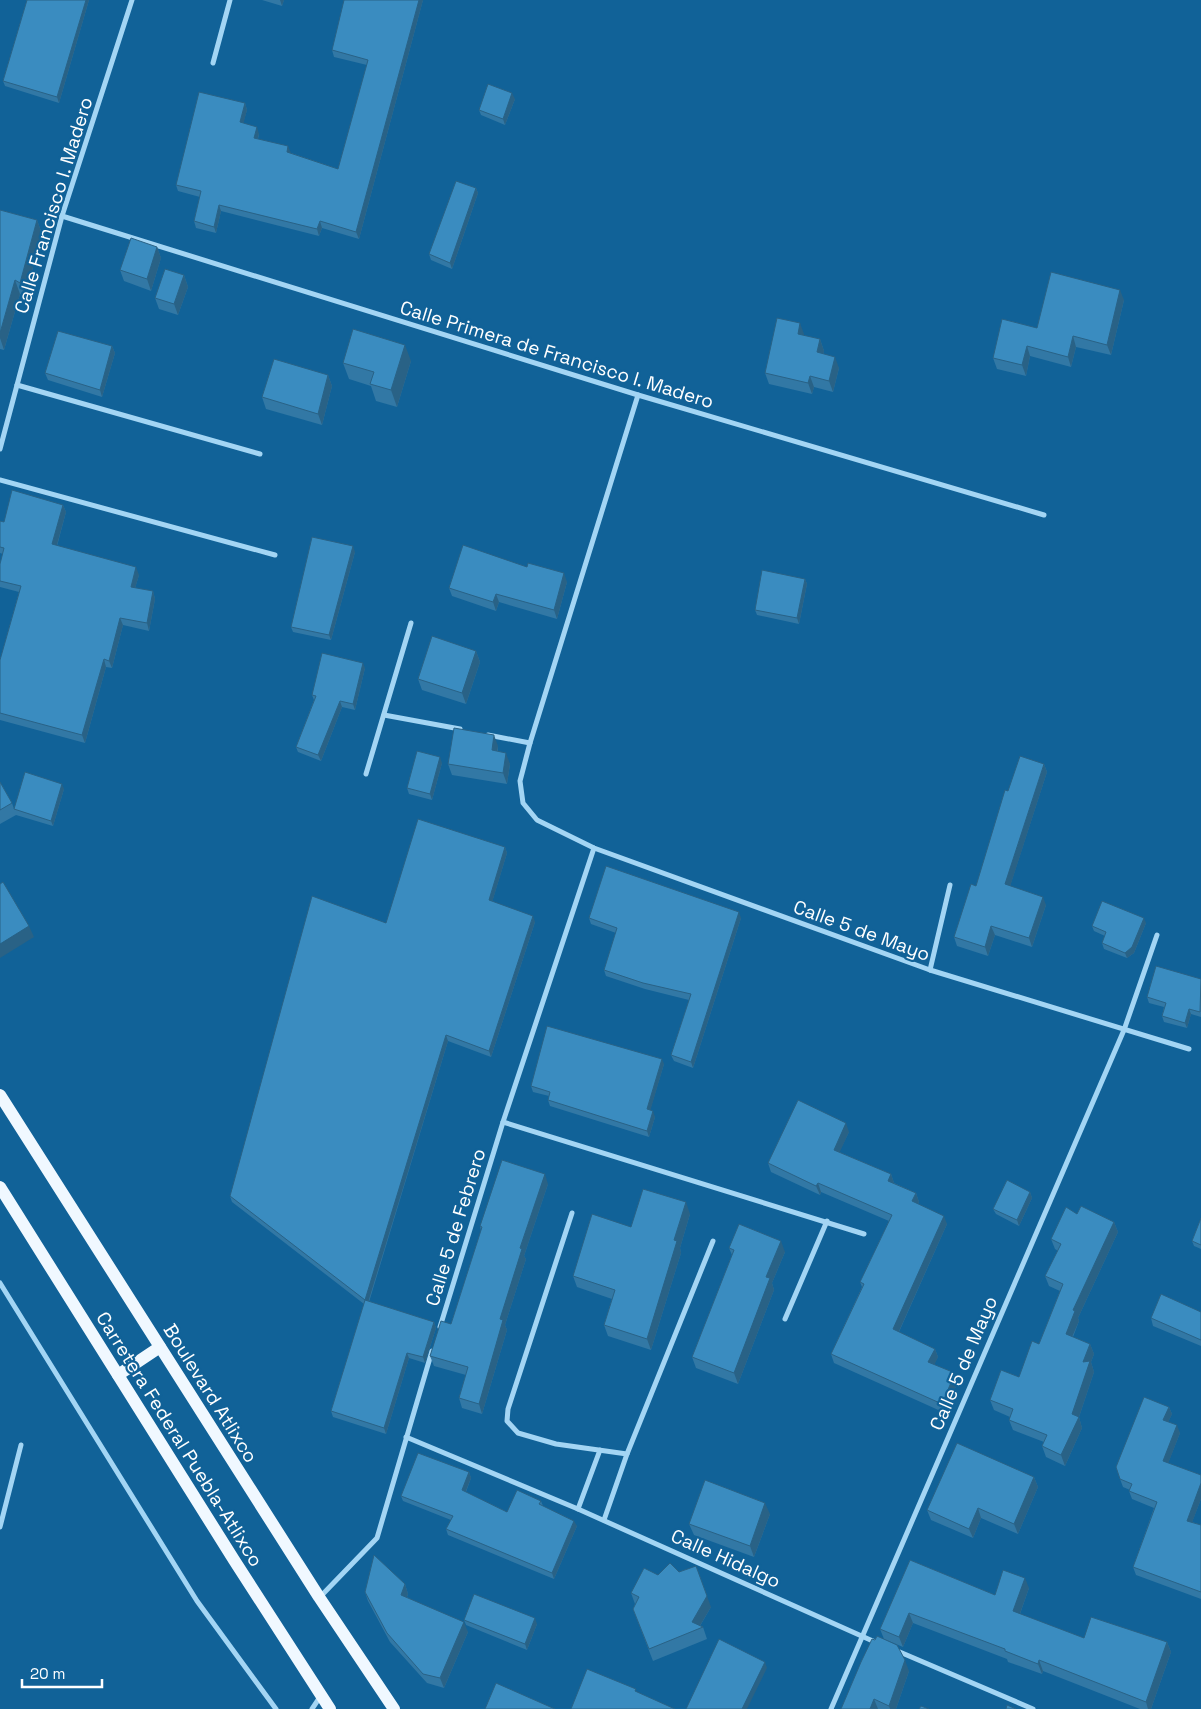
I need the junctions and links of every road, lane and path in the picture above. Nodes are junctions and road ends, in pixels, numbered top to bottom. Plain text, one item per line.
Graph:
1 (132, 0) edge
2 (230, 0) edge
3 (213, 63) dead end
4 (62, 216) junction
5 (18, 384) junction
6 (638, 395) junction
7 (0, 449) edge
8 (260, 454) dead end
9 (0, 480) edge
10 (1044, 515) dead end
11 (275, 555) dead end
12 (412, 623) dead end
13 (384, 715) junction
14 (471, 731) edge
15 (481, 733) edge
16 (530, 742) junction
17 (366, 774) dead end
18 (594, 848) junction
19 (950, 885) dead end
20 (1157, 935) dead end
21 (930, 970) junction
22 (1124, 1030) junction
23 (1188, 1049) dead end
24 (0, 1095) edge
25 (503, 1122) junction
26 (0, 1187) edge
27 (572, 1213) dead end
28 (827, 1221) junction
29 (864, 1234) dead end
30 (713, 1241) dead end
31 (0, 1283) edge
32 (785, 1319) dead end
33 (437, 1335) edge
34 (434, 1345) edge
35 (160, 1347) junction
36 (118, 1375) junction
37 (406, 1438) junction
38 (21, 1445) dead end
39 (600, 1450) junction
40 (627, 1454) junction
41 (578, 1509) junction
42 (604, 1520) junction
43 (0, 1527) edge
44 (319, 1597) junction
45 (861, 1635) junction
46 (879, 1643) edge
47 (888, 1647) edge
48 (321, 1696) junction
49 (276, 1709) edge
50 (312, 1709) edge
51 (330, 1709) edge
52 (394, 1709) edge
53 (831, 1709) edge
54 (1033, 1709) edge

1 - 4 street, Calle Francisco I. Madero
2 - 3 street
4 - 5 street, Calle Francisco I. Madero
4 - 6 street, Calle Primera de Francisco I. Madero
5 - 7 street, Calle Francisco I. Madero
5 - 8 street
6 - 10 street, Calle Primera de Francisco I. Madero
6 - 16 street, Calle 5 de Mayo
9 - 11 street
12 - 13 street
13 - 14 street
13 - 17 street
15 - 16 street
16 - 18 street, Calle 5 de Mayo
18 - 21 street, Calle 5 de Mayo
18 - 25 street, Calle 5 de Febrero
19 - 21 street
20 - 22 street
21 - 22 street, Calle 5 de Mayo
22 - 23 street, Calle 5 de Mayo
22 - 45 street, Calle 5 de Mayo
24 - 35 main road, Boulevard Atlixco
25 - 28 street
25 - 33 street, Calle 5 de Febrero
26 - 36 main road, Carretera Federal Puebla-Atlixco
27 - 39 street
28 - 29 street
28 - 32 street
30 - 40 street
31 - 49 street
34 - 37 street
35 - 36 main road
35 - 44 main road, Boulevard Atlixco
36 - 48 main road, Carretera Federal Puebla-Atlixco
37 - 41 street, Calle Hidalgo
37 - 44 street
38 - 43 street
39 - 40 street
39 - 41 street
40 - 42 street
41 - 42 street, Calle Hidalgo
42 - 45 street, Calle Hidalgo
44 - 52 main road, Boulevard Atlixco
45 - 46 street, Calle Hidalgo
45 - 53 street, Calle 5 de Mayo
47 - 54 street
48 - 50 street
48 - 51 main road, Carretera Federal Puebla-Atlixco

